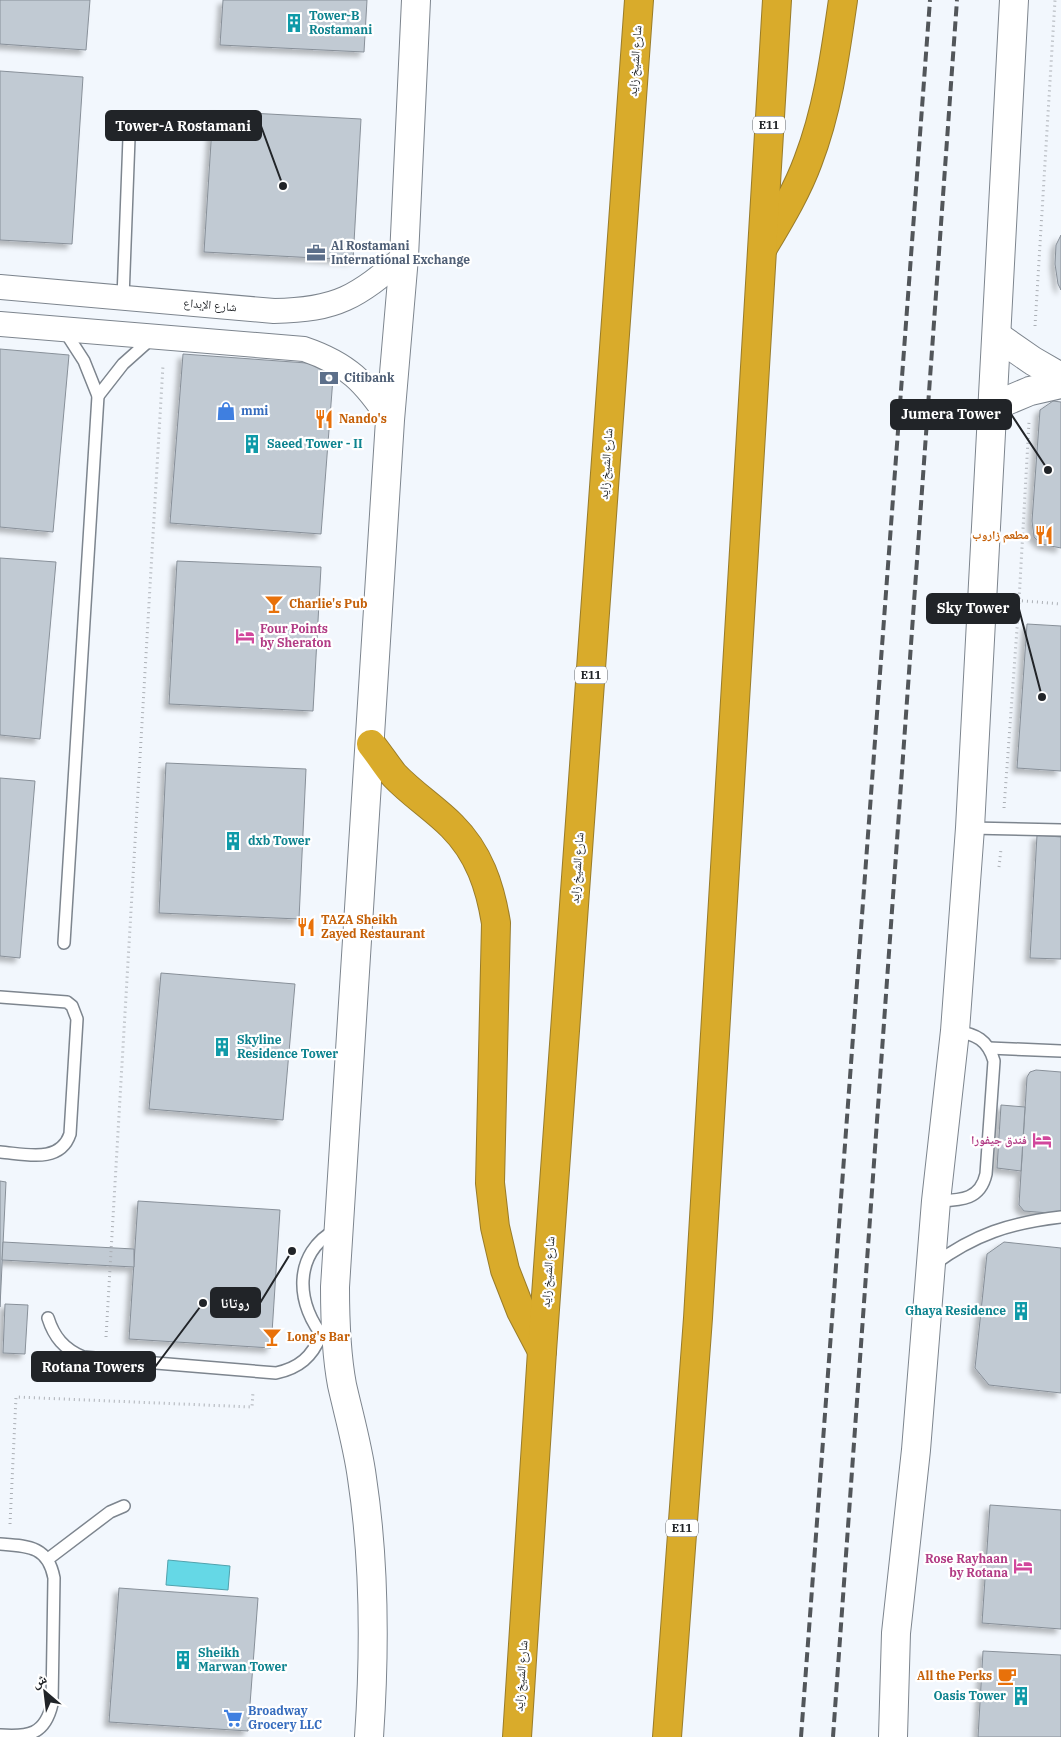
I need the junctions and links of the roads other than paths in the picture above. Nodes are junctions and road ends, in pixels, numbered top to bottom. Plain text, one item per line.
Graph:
1 (416, 0) edge
2 (639, 0) edge
3 (777, 0) edge
4 (843, 0) edge
5 (1014, 0) edge
6 (129, 138) dead end
7 (762, 250) junction
8 (404, 257) junction
9 (0, 287) edge
10 (123, 298) junction
11 (0, 324) edge
12 (63, 329) junction
13 (997, 336) junction
14 (159, 337) junction
15 (1061, 377) edge
16 (1061, 384) edge
17 (98, 396) junction
18 (992, 407) junction
19 (390, 420) junction
20 (371, 744) junction
21 (970, 828) junction
22 (1061, 830) edge
23 (64, 943) dead end
24 (0, 997) edge
25 (955, 1031) junction
26 (989, 1048) junction
27 (1061, 1051) edge
28 (0, 1152) edge
29 (936, 1201) junction
30 (1061, 1217) edge
31 (932, 1266) junction
32 (48, 1318) dead end
33 (329, 1343) junction
34 (542, 1351) junction
35 (124, 1506) dead end
36 (4, 1544) edge
37 (48, 1559) junction
38 (0, 1735) edge
39 (369, 1737) edge
40 (516, 1737) edge
41 (667, 1737) edge
42 (893, 1737) edge

1 - 8 street
2 - 34 highway, شارع الشيخ زايد / E11
3 - 7 highway, E11
4 - 7 highway
5 - 13 street
6 - 10 lane
7 - 41 highway, E11
8 - 10 street, شارع الإبداع
8 - 19 street
9 - 10 street, شارع الإبداع
11 - 12 street
12 - 14 street
12 - 17 lane
13 - 15 street
13 - 18 street
14 - 17 lane
14 - 19 street
16 - 18 street
17 - 23 lane
18 - 21 street
19 - 20 street
20 - 33 street
20 - 34 highway
21 - 22 lane
21 - 25 street
24 - 28 lane
25 - 26 lane
25 - 29 street
26 - 27 lane
26 - 29 lane
29 - 31 street
30 - 31 lane
31 - 42 street
32 - 33 lane
33 - 39 street
34 - 40 highway, شارع الشيخ زايد / E11
35 - 37 lane
36 - 37 lane
37 - 38 lane

